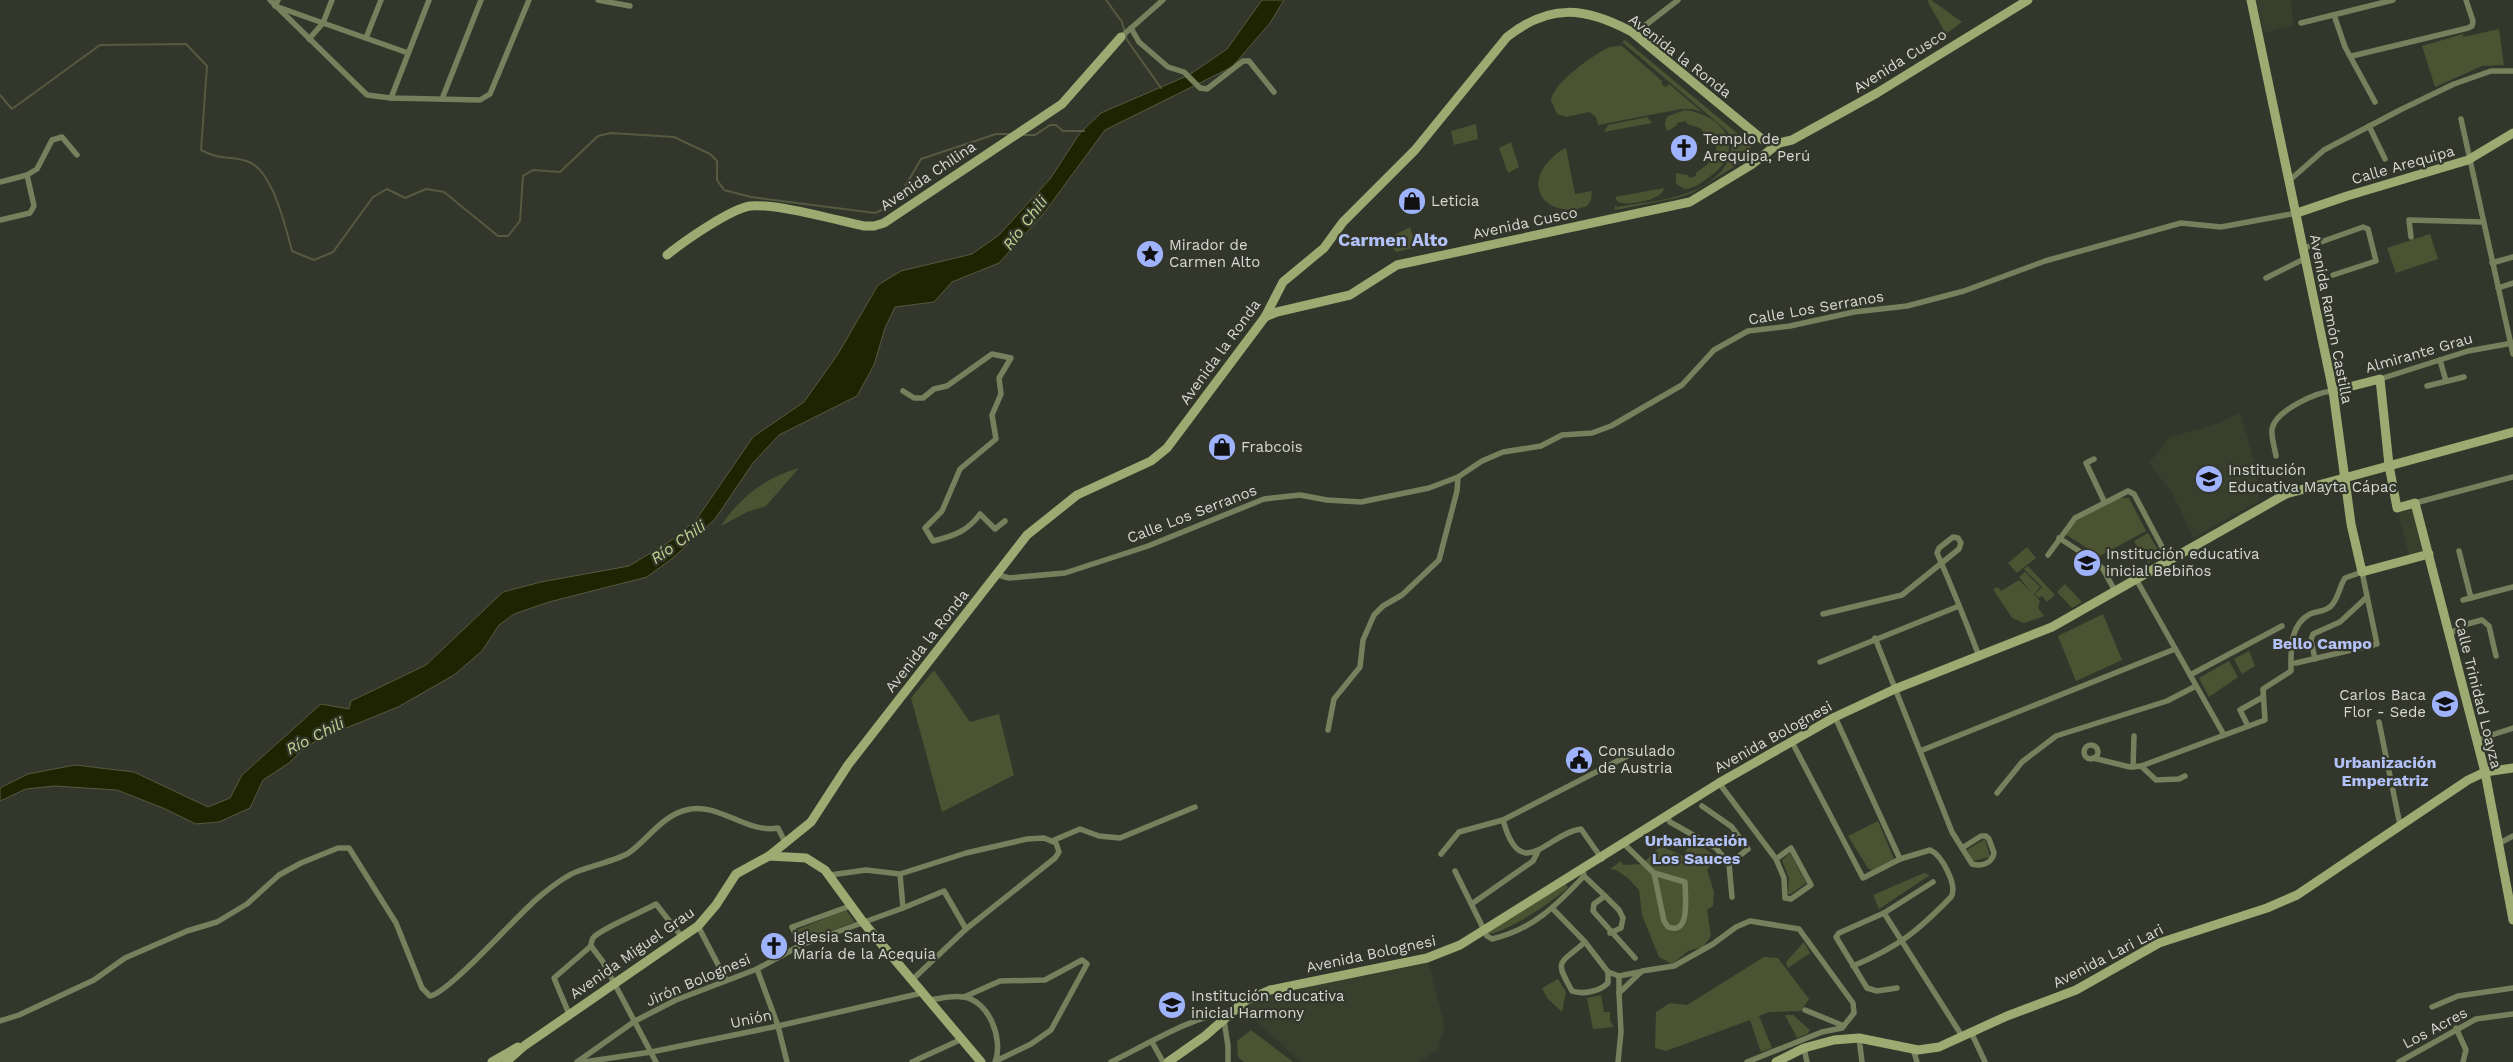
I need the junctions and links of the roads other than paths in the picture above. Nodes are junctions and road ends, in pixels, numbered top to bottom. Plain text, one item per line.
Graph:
1 (270, 0) edge
2 (332, 0) edge
3 (381, 0) edge
4 (429, 0) edge
5 (481, 0) edge
6 (529, 0) edge
7 (598, 0) edge
8 (1163, 0) edge
9 (1678, 0) edge
10 (2028, 0) edge
11 (2251, 0) edge
12 (2393, 0) edge
13 (2466, 0) edge
14 (277, 3) edge
15 (630, 6) dead end
16 (2334, 15) junction
17 (323, 23) junction
18 (2300, 23) dead end
19 (1632, 32) junction
20 (1126, 33) junction
21 (366, 38) junction
22 (309, 39) junction
23 (408, 54) junction
24 (2352, 56) junction
25 (2513, 70) edge
26 (1274, 92) dead end
27 (391, 98) junction
28 (442, 99) junction
29 (2375, 102) dead end
30 (2461, 119) dead end
31 (2369, 126) junction
32 (2513, 133) edge
33 (1763, 140) junction
34 (1780, 143) junction
35 (77, 155) dead end
36 (1760, 158) junction
37 (2385, 159) dead end
38 (2468, 160) junction
39 (27, 175) junction
40 (2290, 180) junction
41 (0, 182) edge
42 (2297, 213) junction
43 (0, 220) edge
44 (2483, 222) junction
45 (2411, 237) dead end
46 (2304, 248) junction
47 (666, 255) dead end
48 (2513, 257) edge
49 (2306, 258) junction
50 (2492, 263) junction
51 (2333, 274) dead end
52 (2266, 278) dead end
53 (2513, 283) edge
54 (2498, 288) junction
55 (1276, 298) junction
56 (1288, 310) junction
57 (1265, 317) junction
58 (2512, 343) edge
59 (2513, 354) edge
60 (2440, 360) junction
61 (2464, 376) dead end
62 (2380, 379) junction
63 (2446, 381) junction
64 (2427, 386) dead end
65 (903, 391) dead end
66 (2333, 391) junction
67 (2513, 432) edge
68 (2276, 456) dead end
69 (2094, 459) dead end
70 (2389, 465) junction
71 (1458, 476) junction
72 (2344, 477) junction
73 (2513, 477) edge
74 (2104, 501) junction
75 (2415, 503) junction
76 (1005, 522) dead end
77 (2060, 538) junction
78 (2459, 551) dead end
79 (2429, 554) junction
80 (2048, 555) dead end
81 (2169, 560) junction
82 (1942, 563) junction
83 (2362, 572) junction
84 (995, 574) junction
85 (2136, 579) junction
86 (2513, 587) edge
87 (2115, 591) junction
88 (2367, 597) junction
89 (2471, 598) junction
90 (2463, 600) dead end
91 (1959, 606) junction
92 (1823, 614) dead end
93 (2282, 626) dead end
94 (2449, 634) junction
95 (1875, 638) junction
96 (2175, 649) junction
97 (1979, 656) junction
98 (2496, 656) dead end
99 (2315, 659) junction
100 (1820, 662) dead end
101 (2296, 663) dead end
102 (2190, 675) junction
103 (2196, 686) junction
104 (1896, 689) junction
105 (2263, 697) junction
106 (1835, 717) junction
107 (2379, 722) dead end
108 (2248, 726) junction
109 (2513, 728) edge
110 (1328, 730) dead end
111 (2224, 735) junction
112 (2134, 736) dead end
113 (2476, 740) junction
114 (1792, 742) junction
115 (1637, 751) dead end
116 (1920, 751) junction
117 (2093, 758) dead end
118 (2142, 766) junction
119 (2133, 767) junction
120 (2513, 768) edge
121 (2485, 772) junction
122 (2184, 776) dead end
123 (1719, 783) junction
124 (1997, 793) dead end
125 (1702, 806) dead end
126 (1195, 807) dead end
127 (1667, 817) junction
128 (1503, 820) junction
129 (2400, 825) junction
130 (2513, 836) edge
131 (1052, 841) junction
132 (784, 842) junction
133 (1624, 844) junction
134 (2498, 844) junction
135 (1962, 848) junction
136 (1538, 851) junction
137 (1441, 854) dead end
138 (769, 856) junction
139 (788, 857) junction
140 (1602, 859) junction
141 (1776, 859) junction
142 (1900, 859) junction
143 (1729, 864) junction
144 (1455, 871) dead end
145 (1584, 873) junction
146 (1654, 873) junction
147 (900, 874) junction
148 (830, 875) junction
149 (1933, 882) dead end
150 (2510, 889) edge
151 (1605, 896) junction
152 (1732, 897) dead end
153 (1472, 903) junction
154 (850, 906) junction
155 (903, 908) junction
156 (1553, 909) junction
157 (1884, 913) junction
158 (2513, 920) edge
159 (863, 922) junction
160 (698, 926) junction
161 (966, 928) junction
162 (1484, 930) junction
163 (1610, 933) junction
164 (682, 937) junction
165 (1585, 942) junction
166 (1902, 942) junction
167 (801, 945) junction
168 (591, 946) junction
169 (1635, 958) dead end
170 (1853, 966) junction
171 (757, 969) junction
172 (1642, 971) junction
173 (1608, 972) junction
174 (1619, 976) junction
175 (726, 980) junction
176 (912, 980) junction
177 (614, 983) junction
178 (1897, 988) dead end
179 (2513, 988) edge
180 (1619, 993) junction
181 (925, 997) junction
182 (964, 997) junction
183 (2432, 1007) dead end
184 (1234, 1010) junction
185 (1805, 1010) dead end
186 (569, 1014) junction
187 (2513, 1014) edge
188 (1224, 1020) junction
189 (0, 1021) edge
190 (635, 1021) junction
191 (778, 1026) junction
192 (1844, 1026) junction
193 (2456, 1028) junction
194 (1833, 1030) junction
195 (1966, 1034) junction
196 (1859, 1038) junction
197 (962, 1039) junction
198 (1834, 1040) junction
199 (1152, 1042) junction
200 (524, 1046) junction
201 (1804, 1048) junction
202 (1914, 1049) junction
203 (651, 1052) junction
204 (995, 1061) edge
205 (492, 1062) edge
206 (506, 1062) edge
207 (576, 1062) edge
208 (584, 1062) edge
209 (656, 1062) edge
210 (787, 1062) edge
211 (912, 1062) edge
212 (981, 1062) edge
213 (1111, 1062) edge
214 (1163, 1062) edge
215 (1168, 1062) edge
216 (1228, 1062) edge
217 (1618, 1062) edge
218 (1747, 1062) edge
219 (1776, 1062) edge
220 (1807, 1062) edge
221 (1862, 1062) edge
222 (1917, 1062) edge
223 (1985, 1062) edge
224 (2399, 1062) edge
225 (2463, 1062) edge

1 - 14 street
2 - 17 street
3 - 21 street
4 - 23 street
5 - 28 street
6 - 28 street
7 - 15 street
8 - 20 street, Avenida Chilina
9 - 19 street
10 - 34 main road, Avenida Cusco
11 - 40 main road, Avenida Ramón Castilla
12 - 16 street
13 - 24 street
14 - 17 street
14 - 22 street
16 - 18 street
16 - 24 street
17 - 21 street
17 - 22 street
19 - 33 main road, Avenida la Ronda
19 - 55 main road, Avenida la Ronda
20 - 26 street
20 - 47 main road, Avenida Chilina
21 - 23 street
22 - 27 street
23 - 27 street
24 - 29 street
25 - 31 street
27 - 28 street
30 - 38 street
31 - 37 street
31 - 40 street
32 - 38 main road, Calle Arequipa
33 - 34 main road, Avenida la Ronda
33 - 36 main road
34 - 36 main road, Avenida Cusco
35 - 39 street
36 - 56 main road, Avenida Cusco
38 - 42 main road, Calle Arequipa
38 - 44 street
39 - 41 street
39 - 43 street
40 - 42 main road, Avenida Ramón Castilla
42 - 46 main road, Avenida Ramón Castilla
42 - 71 street, Calle Los Serranos
44 - 45 street
44 - 50 street
46 - 49 main road, Avenida Ramón Castilla
46 - 51 street
48 - 50 street
49 - 52 street
49 - 66 main road, Avenida Ramón Castilla
50 - 54 street
53 - 54 street
54 - 58 street
55 - 56 main road
55 - 57 main road, Avenida la Ronda
56 - 57 main road, Avenida Cusco
57 - 84 main road, Avenida la Ronda
58 - 59 street
58 - 60 street, Almirante Grau
60 - 62 street, Almirante Grau
60 - 63 street
61 - 63 street
62 - 66 main road, Almirante Grau
62 - 70 main road
63 - 64 street
65 - 76 street
66 - 68 street
66 - 72 main road, Avenida Ramón Castilla
67 - 70 main road, Avenida Bolognesi
69 - 74 street
70 - 72 main road, Avenida Bolognesi
70 - 75 main road
71 - 84 street, Calle Los Serranos
71 - 110 street
72 - 81 main road, Avenida Bolognesi
72 - 83 main road, Avenida Ramón Castilla
73 - 75 street
74 - 77 street
74 - 81 street
75 - 79 main road, Calle Trinidad Loayza
77 - 80 street
77 - 87 street
78 - 89 street
79 - 83 main road
79 - 94 main road, Calle Trinidad Loayza
81 - 85 main road, Avenida Bolognesi
82 - 82 street
82 - 91 street
82 - 92 street
83 - 88 street, Avenida Ramón Castilla
83 - 105 street
84 - 132 main road, Avenida la Ronda
85 - 87 main road, Avenida Bolognesi
85 - 96 street
86 - 89 street
87 - 97 main road, Avenida Bolognesi
88 - 99 street
88 - 99 street, Avenida Ramón Castilla
89 - 90 street
91 - 95 street
91 - 97 street
93 - 102 street
94 - 98 street
94 - 113 main road, Calle Trinidad Loayza
95 - 100 street
95 - 104 street
96 - 102 street
96 - 116 street
97 - 104 main road, Avenida Bolognesi
99 - 101 street
102 - 103 street
103 - 111 street
103 - 124 street
104 - 106 main road, Avenida Bolognesi
104 - 116 street
105 - 108 street
105 - 108 street
106 - 114 main road, Avenida Bolognesi
106 - 142 street
107 - 129 street
108 - 111 street
109 - 113 street
111 - 118 street
112 - 119 street
113 - 121 main road, Calle Trinidad Loayza
114 - 123 main road, Avenida Bolognesi
114 - 142 street
115 - 128 street
116 - 135 street
117 - 119 street
118 - 119 street
118 - 122 street
120 - 121 main road, Avenida Lari Lari
121 - 129 main road, Avenida Lari Lari
121 - 134 main road, Calle Trinidad Loayza
123 - 127 main road, Avenida Bolognesi
123 - 141 street
125 - 143 street
126 - 131 street
127 - 133 main road, Avenida Bolognesi
127 - 143 street
128 - 136 street
128 - 137 street
129 - 195 main road, Avenida Lari Lari
130 - 134 street
131 - 147 street
131 - 161 street
132 - 138 main road, Avenida la Ronda
132 - 139 main road
132 - 189 street
133 - 140 main road, Avenida Bolognesi
133 - 146 street
134 - 150 main road, Calle Trinidad Loayza
135 - 135 street
136 - 140 street
136 - 153 street
138 - 139 main road
138 - 160 main road, Avenida Miguel Grau
139 - 148 main road
140 - 145 main road, Avenida Bolognesi
141 - 141 street
142 - 166 street
143 - 152 street
144 - 153 street
145 - 151 street
145 - 156 street
145 - 162 main road, Avenida Bolognesi
146 - 146 street
147 - 148 street
147 - 155 street
148 - 154 main road
149 - 157 street
150 - 158 main road, Calle Trinidad Loayza
151 - 163 street
151 - 163 street
153 - 162 street
154 - 159 main road
154 - 167 street
155 - 159 street, Jirón Bolognesi
155 - 161 street, Jirón Bolognesi
156 - 162 street
156 - 165 street
157 - 166 street
157 - 170 street
159 - 167 street, Jirón Bolognesi
159 - 176 main road
160 - 164 main road, Avenida Miguel Grau
160 - 175 street
161 - 176 street
162 - 184 main road, Avenida Bolognesi
163 - 169 street
164 - 168 street
164 - 177 main road, Avenida Miguel Grau
165 - 173 street
165 - 173 street
166 - 170 street
166 - 195 street
167 - 171 street, Jirón Bolognesi
168 - 177 street
168 - 186 street
170 - 178 street
171 - 175 street, Jirón Bolognesi
171 - 191 street
172 - 174 street
172 - 180 street
172 - 192 street
173 - 174 street
174 - 180 street
175 - 190 street, Jirón Bolognesi
176 - 181 main road
177 - 186 main road, Avenida Miguel Grau
177 - 190 street
179 - 183 street
180 - 217 street
181 - 182 street, Unión
181 - 191 street, Unión
181 - 197 main road
182 - 204 street
182 - 204 street, Unión
184 - 188 main road, Avenida Bolognesi
184 - 199 street
185 - 192 street
186 - 200 main road, Avenida Miguel Grau
187 - 193 street, Los Acres
188 - 215 main road
188 - 216 street
190 - 203 street
190 - 207 street, Jirón Bolognesi
191 - 203 street, Unión
191 - 210 street
192 - 194 street
193 - 224 street, Los Acres
193 - 225 street
194 - 198 street
194 - 218 street
195 - 202 main road, Avenida Lari Lari
195 - 223 street
196 - 198 main road, Avenida Lari Lari
196 - 202 main road, Avenida Lari Lari
196 - 221 street
197 - 211 street
197 - 212 main road
198 - 201 main road, Avenida Lari Lari
199 - 213 street
199 - 214 street
200 - 205 main road, Avenida Miguel Grau
200 - 206 main road, Avenida Miguel Grau
201 - 219 main road, Avenida Lari Lari
201 - 220 street
202 - 222 street
203 - 208 street, Unión
203 - 209 street

